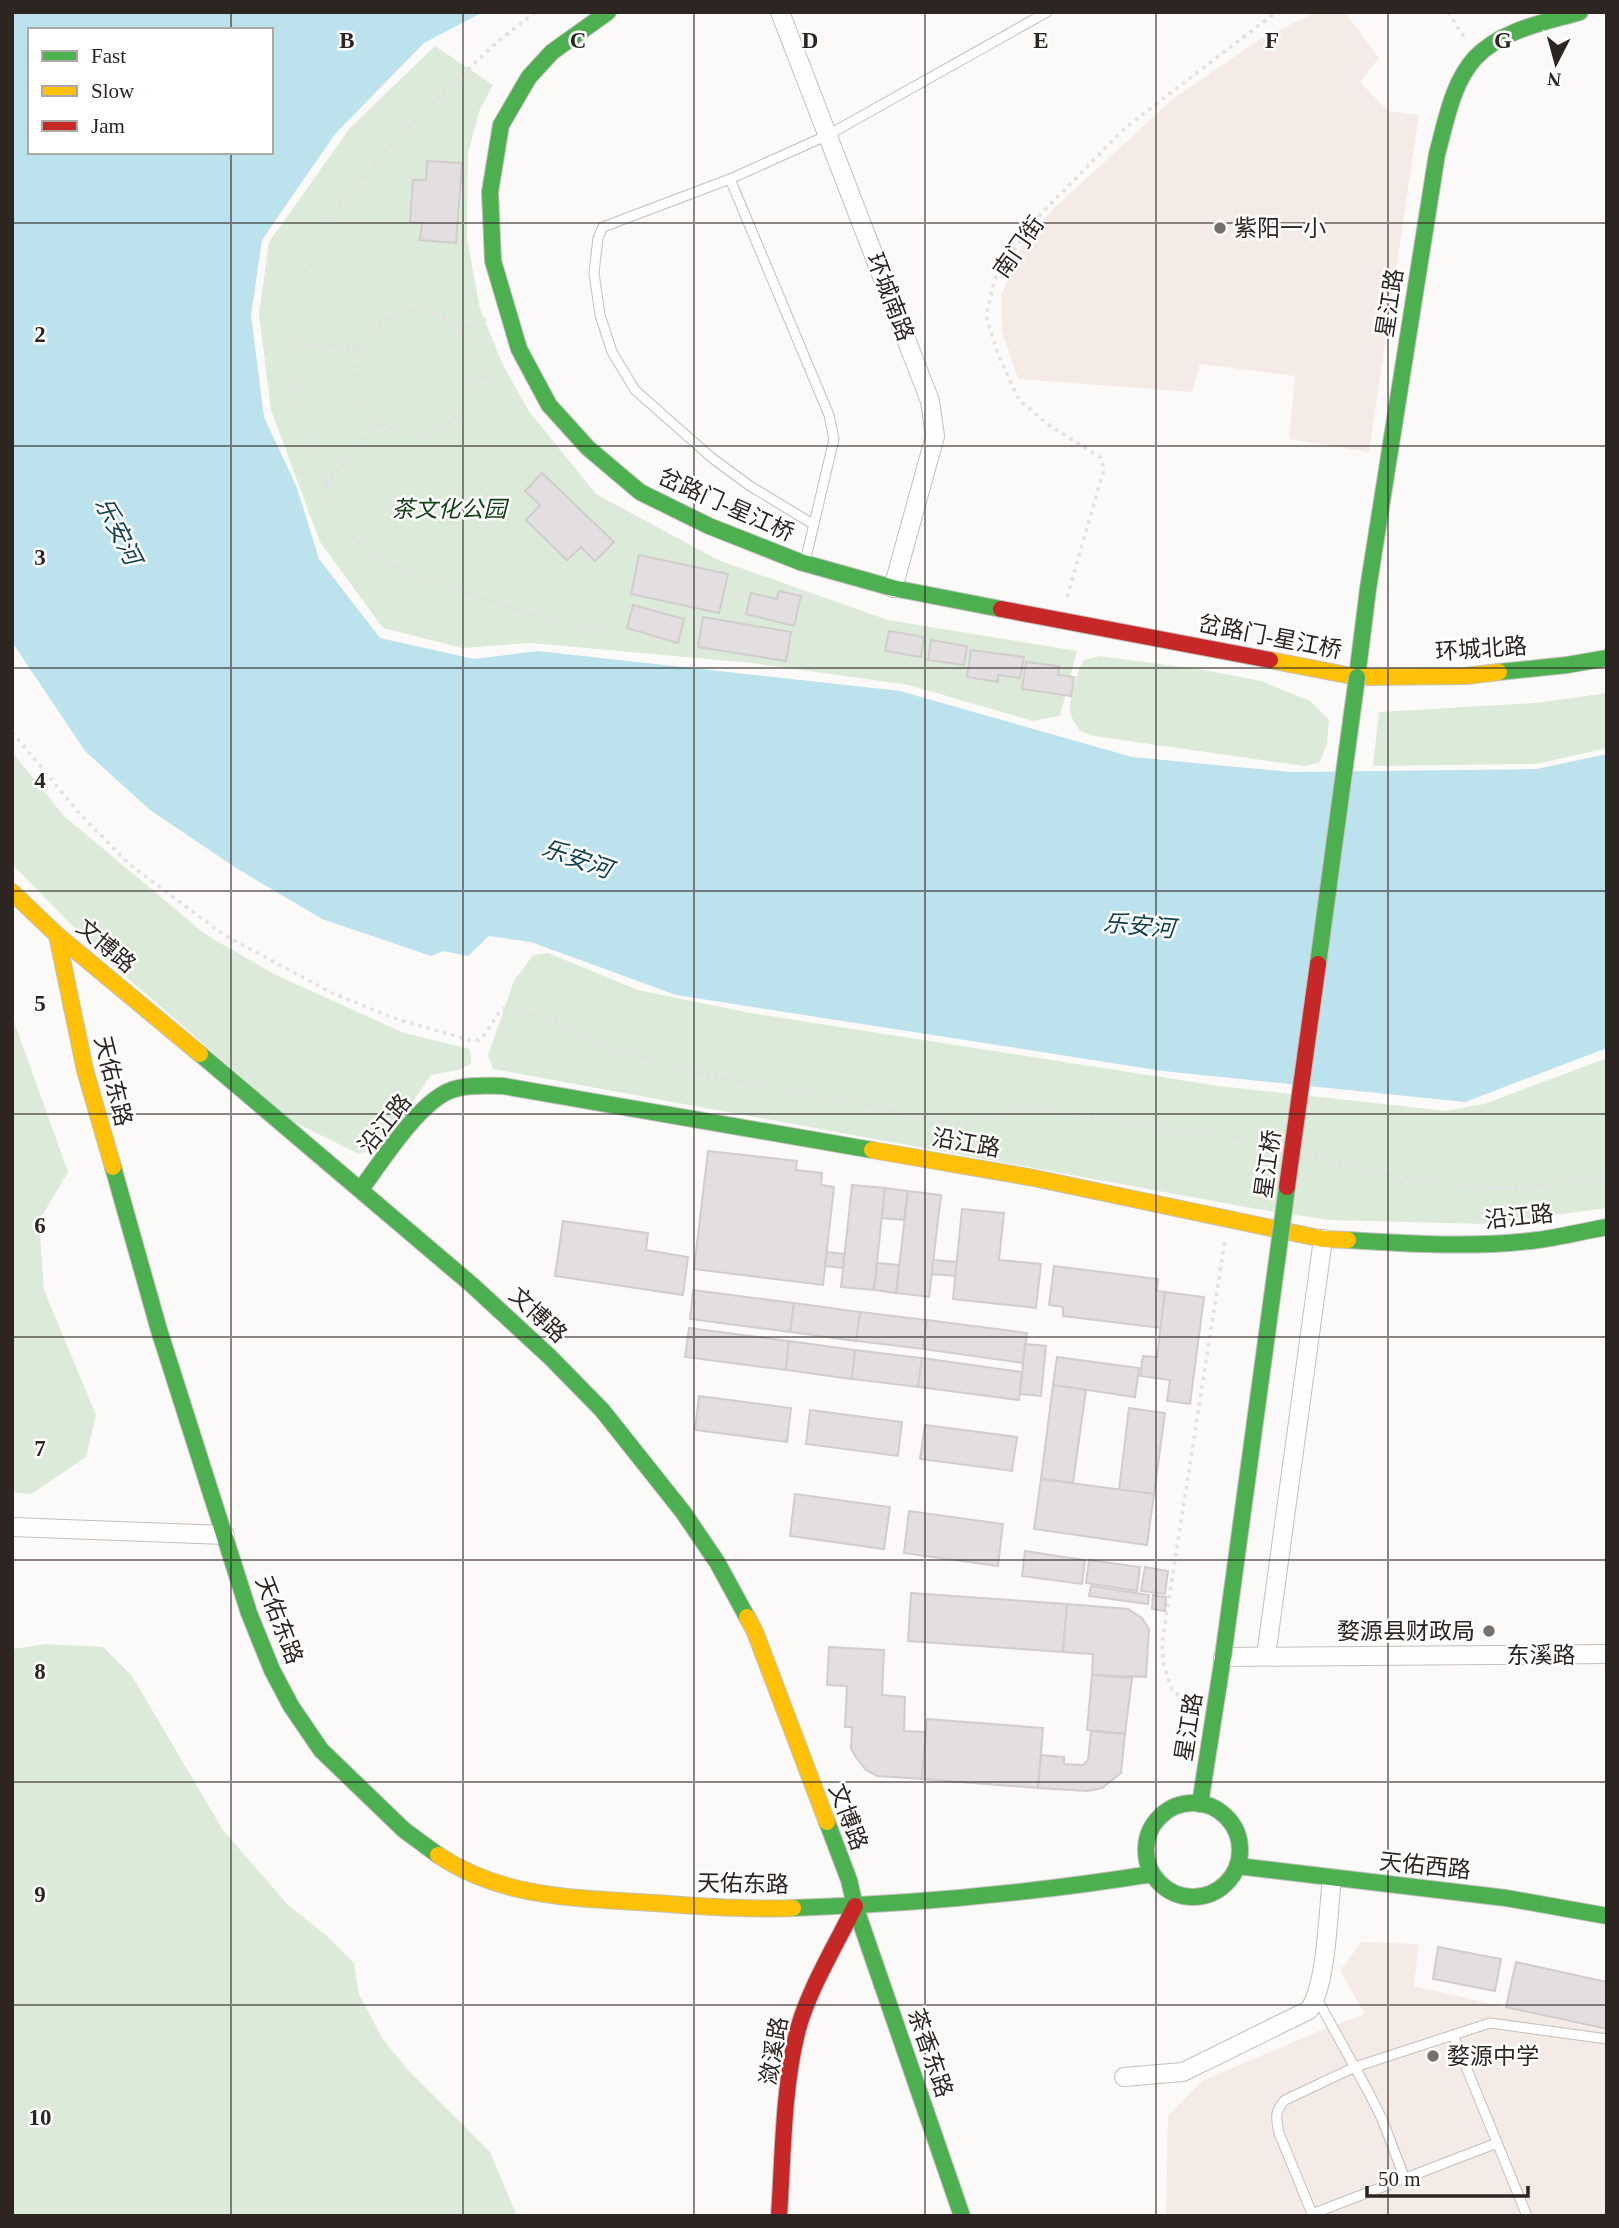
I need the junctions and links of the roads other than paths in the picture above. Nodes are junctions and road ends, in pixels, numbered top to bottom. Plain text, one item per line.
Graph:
1 (608, 12) edge
2 (780, 12) edge
3 (1046, 12) edge
4 (1580, 12) edge
5 (828, 135) junction
6 (730, 179) junction
7 (813, 524) junction
8 (804, 564) junction
9 (892, 588) junction
10 (1607, 658) edge
11 (1357, 677) junction
12 (12, 892) edge
13 (57, 935) junction
14 (361, 1189) junction
15 (1607, 1227) edge
16 (1323, 1239) junction
17 (12, 1527) edge
18 (225, 1535) junction
19 (1607, 1654) edge
20 (1223, 1657) junction
21 (1266, 1657) junction
22 (1200, 1804) junction
23 (1237, 1866) junction
24 (1152, 1874) junction
25 (1332, 1878) junction
26 (855, 1906) junction
27 (1607, 1916) edge
28 (1317, 1999) junction
29 (1453, 2035) junction
30 (1607, 2039) edge
31 (1355, 2067) junction
32 (1124, 2077) dead end
33 (1497, 2143) junction
34 (1405, 2179) junction
35 (1312, 2215) edge
36 (779, 2216) edge
37 (962, 2216) edge
38 (1528, 2216) edge

1 - 8 street, 岔路门-星江桥
2 - 5 street, 环城南路
3 - 5 lane
4 - 11 street, 星江路
5 - 6 lane
5 - 9 street, 环城南路
6 - 7 lane
6 - 7 lane
7 - 8 lane
8 - 9 street, 岔路门-星江桥
9 - 11 street, 岔路门-星江桥
10 - 11 street, 环城北路
11 - 20 street, 星江桥, bridge
12 - 13 street, 文博路
13 - 14 street, 文博路
13 - 18 street, 天佑东路
14 - 16 street, 沿江路
14 - 26 street, 文博路
15 - 16 street, 沿江路
16 - 21 street
17 - 18 street
18 - 26 street, 天佑东路
19 - 21 street, 东溪路
20 - 21 street, 东溪路
20 - 22 street, 星江路
22 - 23 street
22 - 24 street
23 - 24 street
23 - 25 street, 天佑西路
24 - 26 street
25 - 27 street, 天佑西路
25 - 28 street
26 - 36 street, 潋溪路
26 - 37 street, 茶香东路
28 - 31 lane
28 - 32 street
29 - 30 lane
29 - 31 lane
29 - 33 lane
31 - 34 lane
31 - 35 lane
33 - 34 lane
33 - 38 lane
34 - 35 lane

